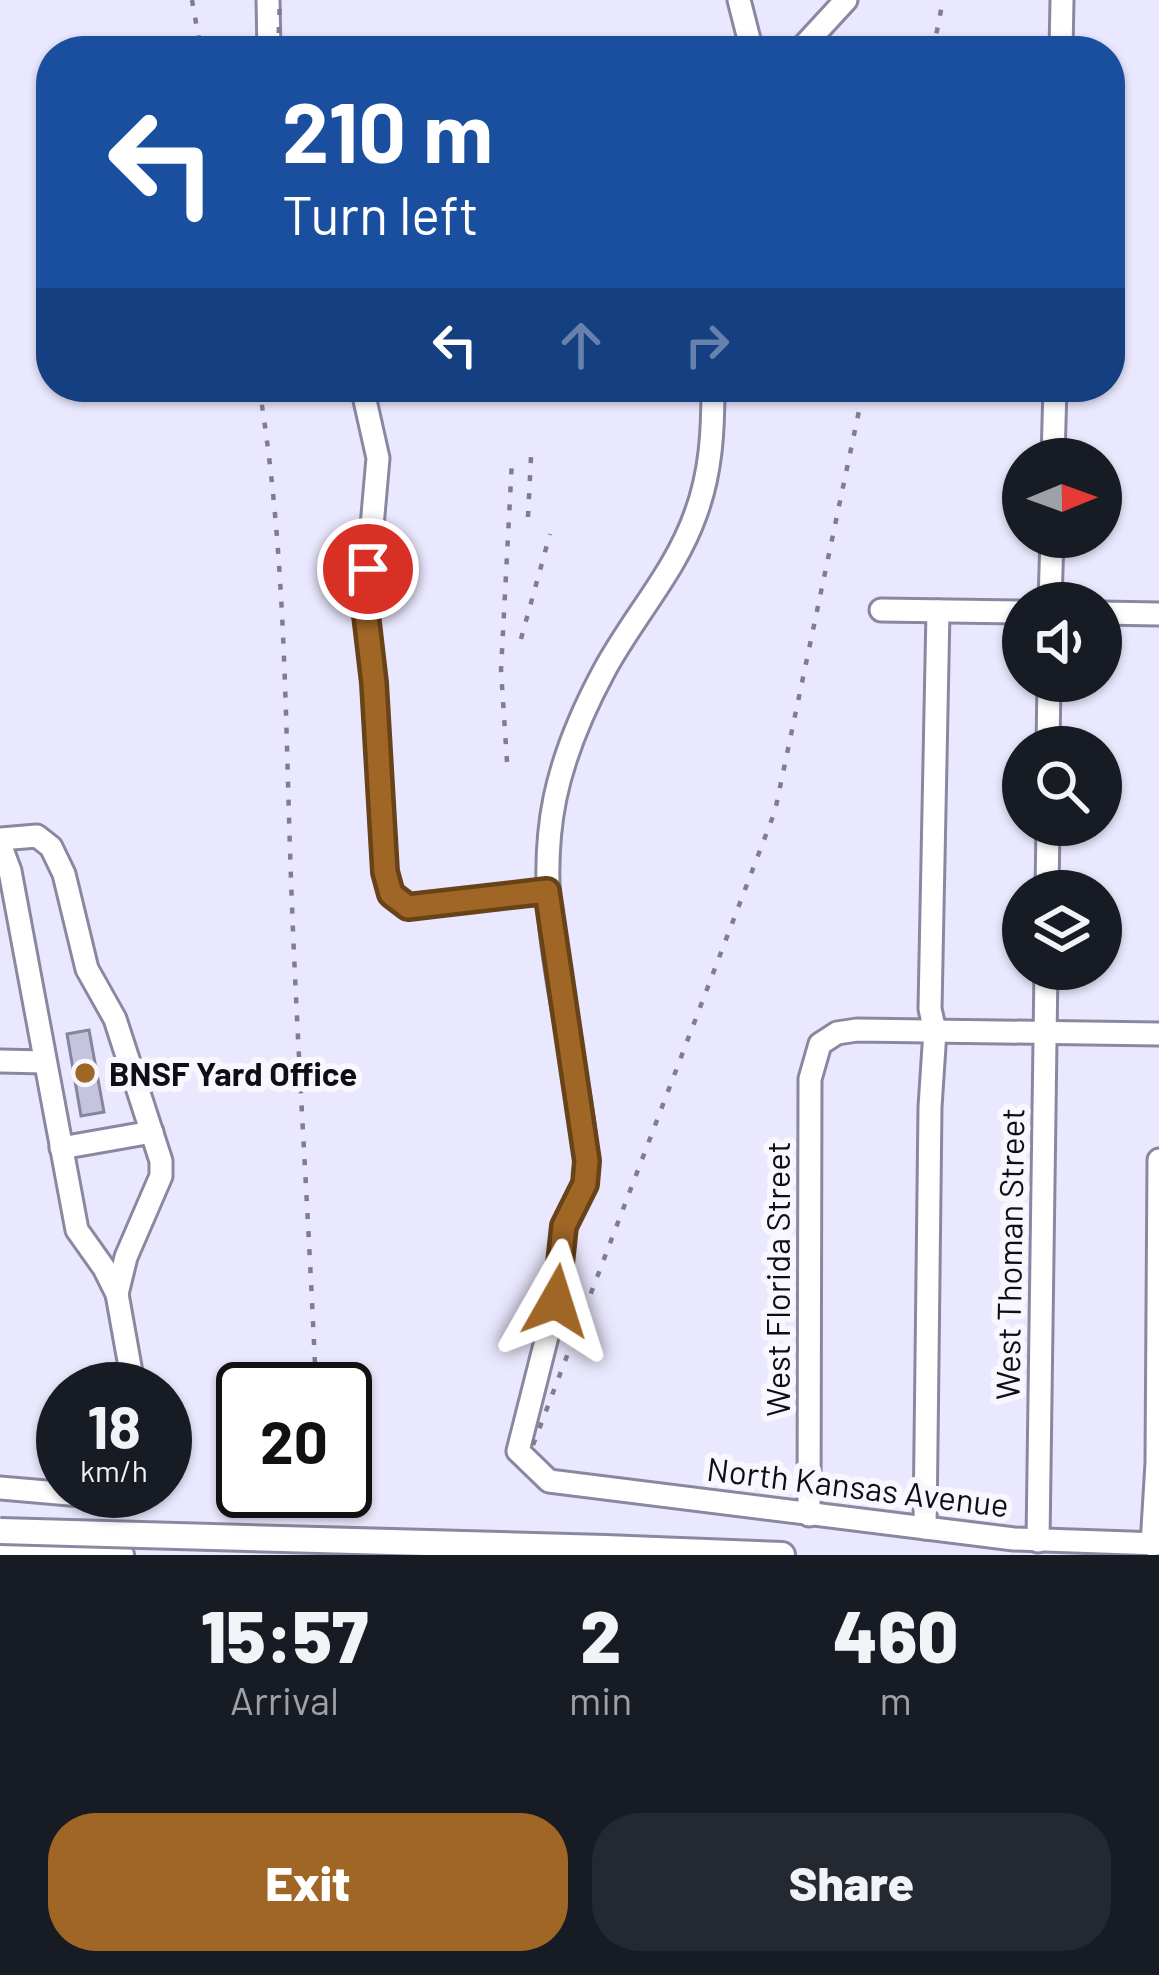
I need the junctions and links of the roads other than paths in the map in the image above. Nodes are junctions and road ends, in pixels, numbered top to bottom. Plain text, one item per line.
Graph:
1 (268, 0) edge
2 (739, 0) edge
3 (846, 0) edge
4 (1062, 0) edge
5 (268, 36) edge
6 (748, 36) edge
7 (813, 36) edge
8 (1061, 36) edge
9 (365, 402) edge
10 (712, 402) edge
11 (1054, 402) edge
12 (1053, 438) edge
13 (881, 610) dead end
14 (938, 611) junction
15 (1002, 612) edge
16 (1122, 613) edge
17 (1159, 614) edge
18 (0, 842) edge
19 (547, 891) junction
20 (1046, 990) edge
21 (935, 1031) junction
22 (1045, 1032) junction
23 (1159, 1034) edge
24 (0, 1061) edge
25 (46, 1062) junction
26 (152, 1132) junction
27 (61, 1148) junction
28 (1159, 1160) edge
29 (117, 1294) junction
30 (129, 1362) edge
31 (0, 1488) edge
32 (36, 1491) edge
33 (809, 1515) junction
34 (925, 1528) junction
35 (0, 1531) edge
36 (1038, 1540) junction
37 (1155, 1544) edge
38 (0, 1551) edge
39 (121, 1555) edge
40 (782, 1555) edge

1 - 5 street
2 - 6 street
3 - 7 street
4 - 8 street
9 - 19 street
10 - 19 street
11 - 12 street
13 - 14 street
14 - 15 street
14 - 21 street
16 - 17 street
18 - 25 street
18 - 26 street
19 - 33 street, North Kansas Avenue
20 - 22 street, West Thoman Street
21 - 22 street
21 - 33 street, West Florida Street
21 - 34 street
22 - 23 street
22 - 36 street, West Thoman Street
24 - 25 street
25 - 27 street
26 - 27 street
26 - 29 street
27 - 29 street
28 - 37 street
29 - 30 street
31 - 32 street
33 - 34 street, North Kansas Avenue
34 - 36 street, North Kansas Avenue
35 - 40 main road, bridge
36 - 37 street, North Kansas Avenue
38 - 39 main road

